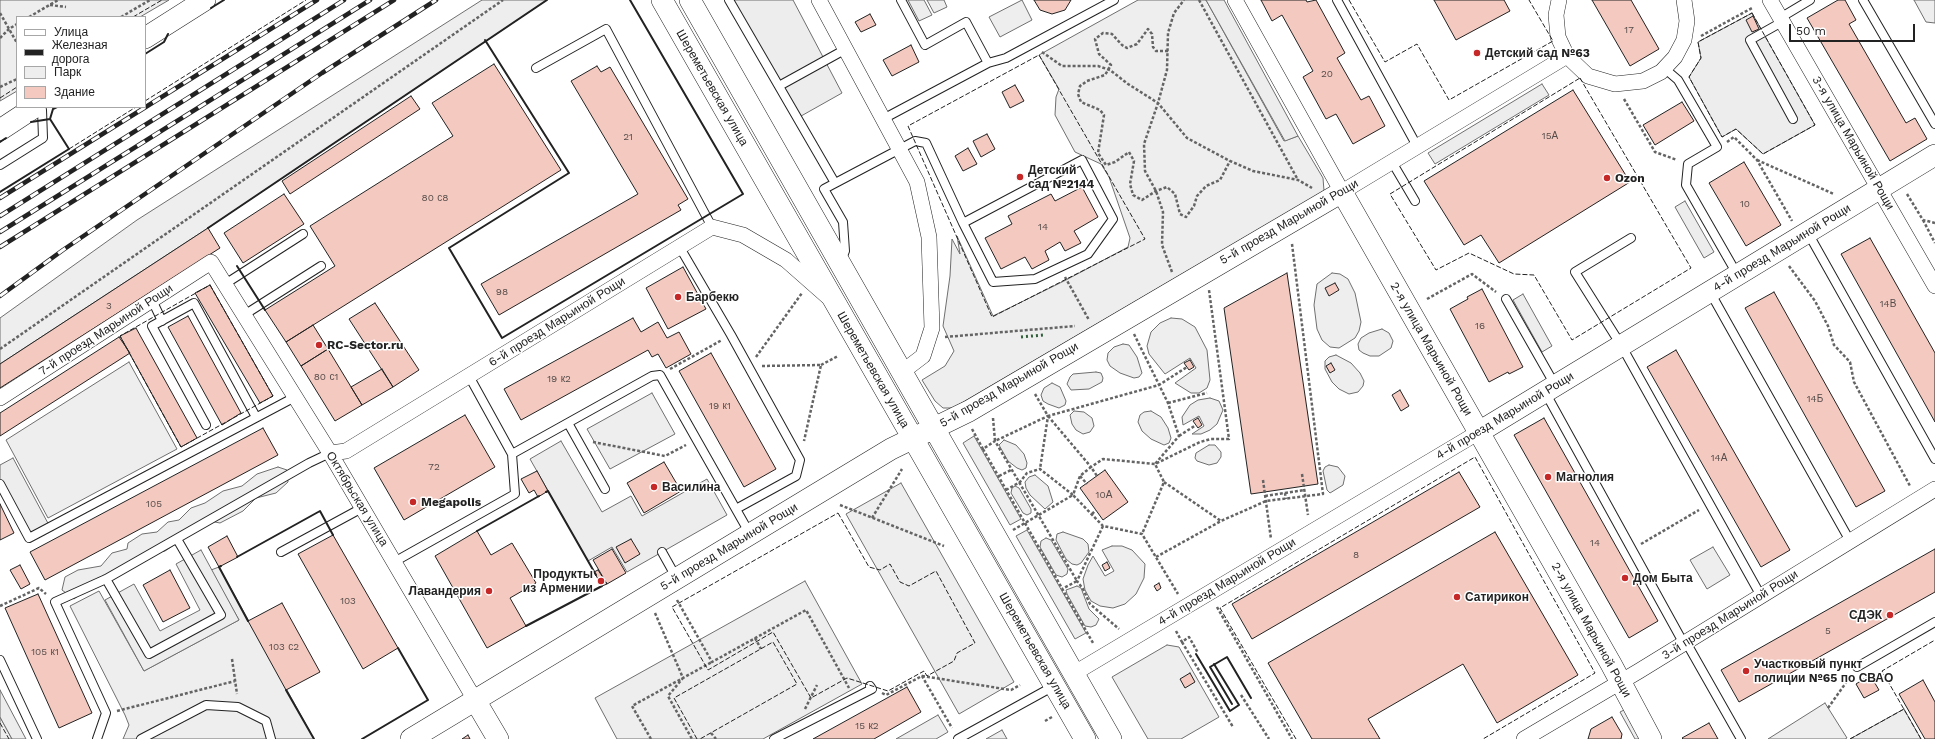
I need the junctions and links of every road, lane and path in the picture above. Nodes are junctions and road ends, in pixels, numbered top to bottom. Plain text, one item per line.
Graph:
1 (58, 0) edge
2 (148, 0) edge
3 (205, 0) edge
4 (503, 0) edge
5 (662, 0) edge
6 (690, 0) edge
7 (730, 0) edge
8 (819, 0) edge
9 (901, 0) edge
10 (1114, 0) edge
11 (1184, 0) edge
12 (1199, 0) edge
13 (1234, 0) edge
14 (1337, 0) edge
15 (1559, 0) edge
16 (1684, 0) edge
17 (1770, 0) edge
18 (1810, 0) edge
19 (1863, 0) edge
20 (50, 5) junction
21 (66, 7) dead end
22 (1752, 8) dead end
23 (0, 13) edge
24 (31, 16) edge
25 (123, 16) edge
26 (1781, 20) junction
27 (16, 25) edge
28 (9, 29) junction
29 (146, 37) edge
30 (0, 38) edge
31 (1695, 39) dead end
32 (16, 41) edge
33 (846, 49) junction
34 (1040, 50) dead end
35 (1168, 51) junction
36 (1567, 56) junction
37 (988, 63) junction
38 (536, 68) dead end
39 (1664, 68) junction
40 (1110, 70) junction
41 (16, 79) edge
42 (1615, 84) junction
43 (779, 86) junction
44 (0, 87) edge
45 (1158, 103) junction
46 (33, 108) edge
47 (41, 108) edge
48 (883, 119) junction
49 (1793, 119) dead end
50 (1935, 124) edge
51 (0, 130) edge
52 (1417, 146) junction
53 (1717, 147) junction
54 (899, 150) junction
55 (1935, 155) edge
56 (1757, 160) junction
57 (1230, 161) junction
58 (1392, 162) junction
59 (1688, 164) junction
60 (0, 165) edge
61 (1298, 180) junction
62 (835, 184) junction
63 (1879, 188) junction
64 (1156, 191) junction
65 (1318, 191) dead end
66 (1342, 192) junction
67 (1907, 193) dead end
68 (1837, 195) dead end
69 (1415, 201) dead end
70 (1922, 220) junction
71 (963, 223) junction
72 (1935, 224) edge
73 (712, 227) junction
74 (1800, 227) junction
75 (303, 234) dead end
76 (1631, 238) dead end
77 (1292, 242) dead end
78 (1935, 243) edge
79 (679, 246) junction
80 (1785, 261) dead end
81 (211, 262) joint
82 (840, 264) junction
83 (321, 266) dead end
84 (1737, 275) junction
85 (1174, 276) dead end
86 (1066, 280) dead end
87 (1208, 283) dead end
88 (225, 284) junction
89 (1935, 286) edge
90 (804, 291) dead end
91 (1710, 292) junction
92 (1506, 299) joint
93 (152, 300) junction
94 (1427, 300) dead end
95 (834, 304) junction
96 (244, 315) junction
97 (162, 321) junction
98 (1091, 324) dead end
99 (1076, 326) dead end
100 (1131, 328) dead end
101 (731, 334) junction
102 (938, 338) dead end
103 (1621, 346) junction
104 (0, 349) edge
105 (838, 356) dead end
106 (749, 366) junction
107 (821, 366) junction
108 (1187, 368) dead end
109 (902, 372) junction
110 (660, 375) junction
111 (469, 376) junction
112 (1159, 385) junction
113 (1031, 389) dead end
114 (1550, 389) junction
115 (1207, 393) dead end
116 (295, 397) junction
117 (0, 398) edge
118 (1168, 403) junction
119 (992, 411) dead end
120 (1048, 416) junction
121 (256, 417) junction
122 (568, 423) junction
123 (969, 424) dead end
124 (206, 425) dead end
125 (1196, 426) dead end
126 (934, 428) junction
127 (1479, 432) junction
128 (1179, 436) junction
129 (912, 438) junction
130 (577, 439) junction
131 (696, 440) junction
132 (995, 441) junction
133 (983, 449) junction
134 (330, 453) junction
135 (512, 454) junction
136 (1935, 458) edge
137 (800, 460) junction
138 (1154, 464) junction
139 (1091, 467) junction
140 (902, 469) dead end
141 (1011, 470) junction
142 (1040, 470) junction
143 (1302, 474) dead end
144 (999, 476) junction
145 (1080, 476) junction
146 (1097, 476) dead end
147 (1262, 480) dead end
148 (1020, 482) junction
149 (1164, 482) junction
150 (0, 484) edge
151 (1087, 484) dead end
152 (1910, 486) dead end
153 (605, 489) dead end
154 (1935, 489) edge
155 (1006, 490) junction
156 (1305, 491) junction
157 (1285, 493) junction
158 (1073, 495) junction
159 (1306, 496) junction
160 (1265, 497) junction
161 (1286, 499) junction
162 (1266, 501) junction
163 (1709, 504) junction
164 (840, 505) dead end
165 (362, 508) junction
166 (736, 509) junction
167 (1096, 510) dead end
168 (1092, 514) junction
169 (1039, 515) junction
170 (872, 518) junction
171 (1309, 518) dead end
172 (1221, 521) junction
173 (1025, 523) junction
174 (1103, 526) junction
175 (1010, 532) dead end
176 (750, 534) junction
177 (1142, 534) junction
178 (177, 540) junction
179 (1271, 540) dead end
180 (1850, 541) junction
181 (944, 546) dead end
182 (1632, 549) junction
183 (281, 552) dead end
184 (662, 552) dead end
185 (1156, 557) junction
186 (394, 562) junction
187 (676, 578) junction
188 (106, 579) junction
189 (1077, 581) junction
190 (1062, 589) junction
191 (1178, 594) dead end
192 (1761, 596) junction
193 (677, 600) dead end
194 (55, 602) junction
195 (0, 606) edge
196 (1216, 606) dead end
197 (656, 613) dead end
198 (1935, 622) edge
199 (1119, 629) dead end
200 (1175, 631) dead end
201 (755, 638) junction
202 (1182, 642) junction
203 (1685, 643) junction
204 (1094, 644) dead end
205 (761, 649) dead end
206 (1198, 653) dead end
207 (232, 659) dead end
208 (0, 660) edge
209 (712, 662) junction
210 (1857, 667) joint
211 (1073, 674) junction
212 (922, 676) junction
213 (683, 678) junction
214 (235, 681) junction
215 (1621, 682) junction
216 (817, 685) dead end
217 (1020, 685) dead end
218 (1054, 685) junction
219 (871, 687) joint
220 (1241, 695) dead end
221 (854, 697) junction
222 (475, 700) junction
223 (238, 707) junction
224 (1828, 708) dead end
225 (106, 713) junction
226 (796, 727) junction
227 (1233, 727) dead end
228 (1288, 732) junction
229 (711, 733) dead end
230 (956, 736) edge
231 (38, 739) edge
232 (96, 739) edge
233 (141, 739) edge
234 (271, 739) edge
235 (411, 739) edge
236 (498, 739) edge
237 (651, 739) edge
238 (692, 739) edge
239 (716, 739) edge
240 (774, 739) edge
241 (1085, 739) edge
242 (1111, 739) edge
243 (1268, 739) edge
244 (1287, 739) edge
245 (1292, 739) edge
246 (1524, 739) edge
247 (1651, 739) edge
248 (1741, 739) edge

1 - 20 path
2 - 25 path
3 - 29 street
4 - 104 path
5 - 95 street, Шереметьевская улица
6 - 82 street, Шереметьевская улица
7 - 43 lane
8 - 33 street
9 - 37 lane
10 - 37 lane
11 - 35 path
12 - 61 path
13 - 66 street, 2-я улица Марьиной Рощи
14 - 52 lane
15 - 36 street
16 - 39 street
17 - 26 street, 3-я улица Марьиной Рощи
18 - 26 lane
19 - 50 lane
20 - 21 path
20 - 24 path
22 - 31 path
23 - 28 path
26 - 49 lane
26 - 63 street, 3-я улица Марьиной Рощи
27 - 28 path
28 - 30 path
28 - 32 path
33 - 43 lane
33 - 48 street
34 - 40 path
35 - 40 path
35 - 45 path
36 - 42 street
36 - 52 street, 5-й проезд Марьиной Рощи
37 - 48 lane
38 - 73 lane
39 - 42 street
39 - 53 lane
40 - 45 path
40 - 64 path
41 - 44 path
42 - 59 path
43 - 62 lane
45 - 57 path
45 - 64 path
46 - 51 street
47 - 60 lane
48 - 54 street
52 - 58 street, 5-й проезд Марьиной Рощи
53 - 56 path
53 - 59 lane
54 - 62 lane
54 - 71 lane
54 - 109 street
55 - 63 street, 4-й проезд Марьиной Рощи
56 - 68 path
56 - 74 path
57 - 61 path
57 - 64 path
58 - 66 street, 5-й проезд Марьиной Рощи
58 - 69 lane
59 - 84 lane
61 - 65 path
62 - 82 lane
63 - 74 street, 4-й проезд Марьиной Рощи
63 - 89 street, 3-я улица Марьиной Рощи
64 - 85 path
66 - 126 street, 5-й проезд Марьиной Рощи
66 - 127 street, 2-я улица Марьиной Рощи
67 - 70 path
70 - 72 path
70 - 78 path
71 - 71 lane
73 - 79 street, 6-й проезд Марьиной Рощи
73 - 95 street
74 - 84 street, 4-й проезд Марьиной Рощи
74 - 136 lane
75 - 88 lane
76 - 103 lane
77 - 159 path
79 - 101 lane
79 - 111 street, 6-й проезд Марьиной Рощи
80 - 152 path
81 - 88 street, Октябрьская улица
81 - 93 street, 7-й проезд Марьиной Рощи
82 - 109 street, Шереметьевская улица
83 - 96 lane
84 - 91 street, 4-й проезд Марьиной Рощи
86 - 98 path
87 - 138 path
88 - 96 street, Октябрьская улица
90 - 106 path
91 - 103 street, 4-й проезд Марьиной Рощи
91 - 180 lane
92 - 94 path
92 - 114 lane
93 - 97 lane
93 - 117 street, 7-й проезд Марьиной Рощи
95 - 129 street, Шереметьевская улица
96 - 116 street, Октябрьская улица
97 - 121 lane
97 - 124 lane
99 - 102 path
100 - 112 path
101 - 106 lane
101 - 110 path
103 - 114 street, 4-й проезд Марьиной Рощи
103 - 163 lane
105 - 107 path
106 - 107 path
106 - 137 lane
107 - 137 path
108 - 112 path
109 - 126 street, Шереметьевская улица
110 - 122 lane
110 - 131 lane
111 - 134 street, 6-й проезд Марьиной Рощи
111 - 135 lane
112 - 118 path
112 - 120 path
113 - 120 path
114 - 127 street, 4-й проезд Марьиной Рощи
114 - 182 lane
115 - 118 path
116 - 121 lane
116 - 134 street, Октябрьская улица
118 - 128 path
119 - 132 path
120 - 132 path
120 - 139 path
120 - 142 path
121 - 150 lane
122 - 130 lane
122 - 135 lane
123 - 133 path
125 - 128 path
126 - 129 street, 5-й проезд Марьиной Рощи
126 - 211 street, Шереметьевская улица
127 - 211 street, 4-й проезд Марьиной Рощи
127 - 215 street, 2-я улица Марьиной Рощи
128 - 138 path
129 - 176 street, 5-й проезд Марьиной Рощи
129 - 218 street, Шереметьевская улица
130 - 131 path
130 - 153 lane
131 - 166 lane
132 - 133 path
132 - 141 path
133 - 144 path
134 - 165 street, Октябрьская улица
134 - 178 lane
135 - 186 lane
137 - 166 lane
138 - 139 path
138 - 149 path
139 - 145 path
139 - 146 path
140 - 170 path
141 - 144 path
141 - 148 path
142 - 148 path
142 - 158 path
143 - 156 path
144 - 155 path
145 - 151 path
145 - 158 path
147 - 160 path
148 - 155 path
148 - 169 path
149 - 172 path
149 - 177 path
154 - 180 street, 3-й проезд Марьиной Рощи
155 - 173 path
156 - 157 path
156 - 159 path
157 - 160 path
157 - 161 path
158 - 168 path
158 - 169 path
159 - 161 path
159 - 171 path
160 - 162 path
161 - 162 path
162 - 172 path
162 - 179 path
163 - 182 path
163 - 192 lane
164 - 170 path
165 - 183 lane
165 - 186 street, Октябрьская улица
166 - 176 lane
167 - 168 path
168 - 174 path
169 - 173 path
169 - 189 path
170 - 181 path
172 - 185 path
173 - 175 path
173 - 190 path
174 - 177 path
174 - 189 path
176 - 187 street, 5-й проезд Марьиной Рощи
177 - 185 path
178 - 188 lane
178 - 188 lane
180 - 192 street, 3-й проезд Марьиной Рощи
182 - 203 lane
184 - 187 lane
185 - 191 path
186 - 222 street, Октябрьская улица
187 - 222 street, 5-й проезд Марьиной Рощи
188 - 194 lane
189 - 190 path
189 - 199 path
190 - 204 path
192 - 203 street, 3-й проезд Марьиной Рощи
193 - 209 path
194 - 195 path
194 - 225 lane
196 - 228 path
197 - 213 path
198 - 210 lane
200 - 202 path
201 - 205 path
201 - 209 path
201 - 221 path
202 - 206 path
202 - 227 path
203 - 215 street, 3-й проезд Марьиной Рощи
203 - 248 lane
207 - 214 path
208 - 231 lane
209 - 213 path
210 - 224 path
211 - 242 street, Шереметьевская улица
212 - 217 path
212 - 219 path
212 - 230 path
213 - 237 path
213 - 238 path
214 - 223 path
214 - 225 path
215 - 246 street, 3-й проезд Марьиной Рощи
215 - 247 street, 2-я улица Марьиной Рощи
216 - 226 path
218 - 230 lane
218 - 241 street, Шереметьевская улица
219 - 221 lane
220 - 243 path
221 - 226 lane
222 - 235 street, 5-й проезд Марьиной Рощи
222 - 236 street, Октябрьская улица
223 - 233 lane
223 - 234 lane
225 - 232 lane
226 - 240 lane
228 - 244 path
228 - 245 path
229 - 239 path

